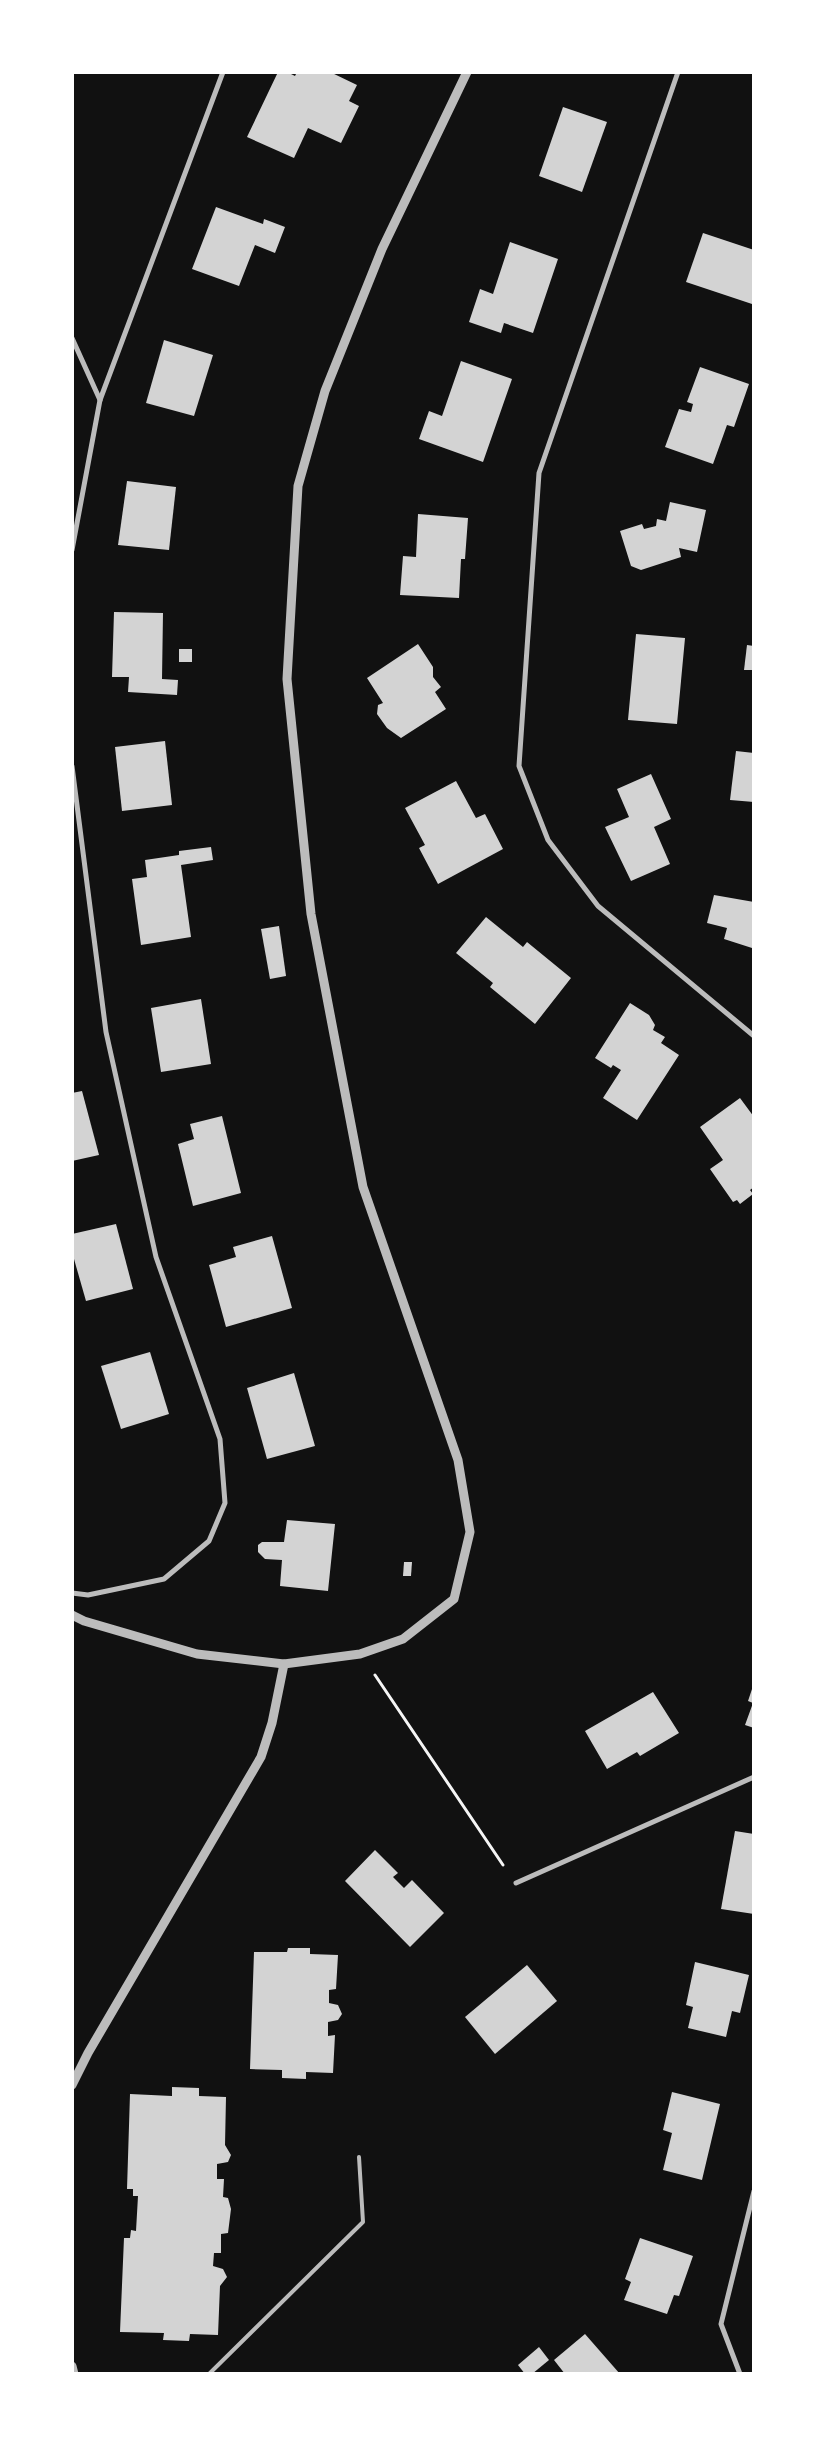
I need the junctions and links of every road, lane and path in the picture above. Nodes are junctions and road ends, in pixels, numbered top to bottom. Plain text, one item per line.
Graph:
1 (223, 72) edge
2 (467, 72) edge
3 (678, 72) edge
4 (72, 338) edge
5 (100, 400) junction
6 (72, 550) edge
7 (72, 766) edge
8 (754, 1036) edge
9 (72, 1593) edge
10 (72, 1615) edge
11 (360, 1654) junction
12 (284, 1664) junction
13 (754, 1777) edge
14 (516, 1883) joint
15 (72, 2085) edge
16 (359, 2157) dead end
17 (754, 2191) edge
18 (72, 2366) edge
19 (74, 2374) edge
20 (209, 2374) edge
21 (740, 2374) edge

1 - 5 street
2 - 11 street
3 - 8 street
4 - 5 street
5 - 6 street
7 - 9 street
10 - 12 street
11 - 12 street
11 - 14 path
12 - 15 street
13 - 14 street
16 - 20 lane
17 - 21 street
18 - 19 street

